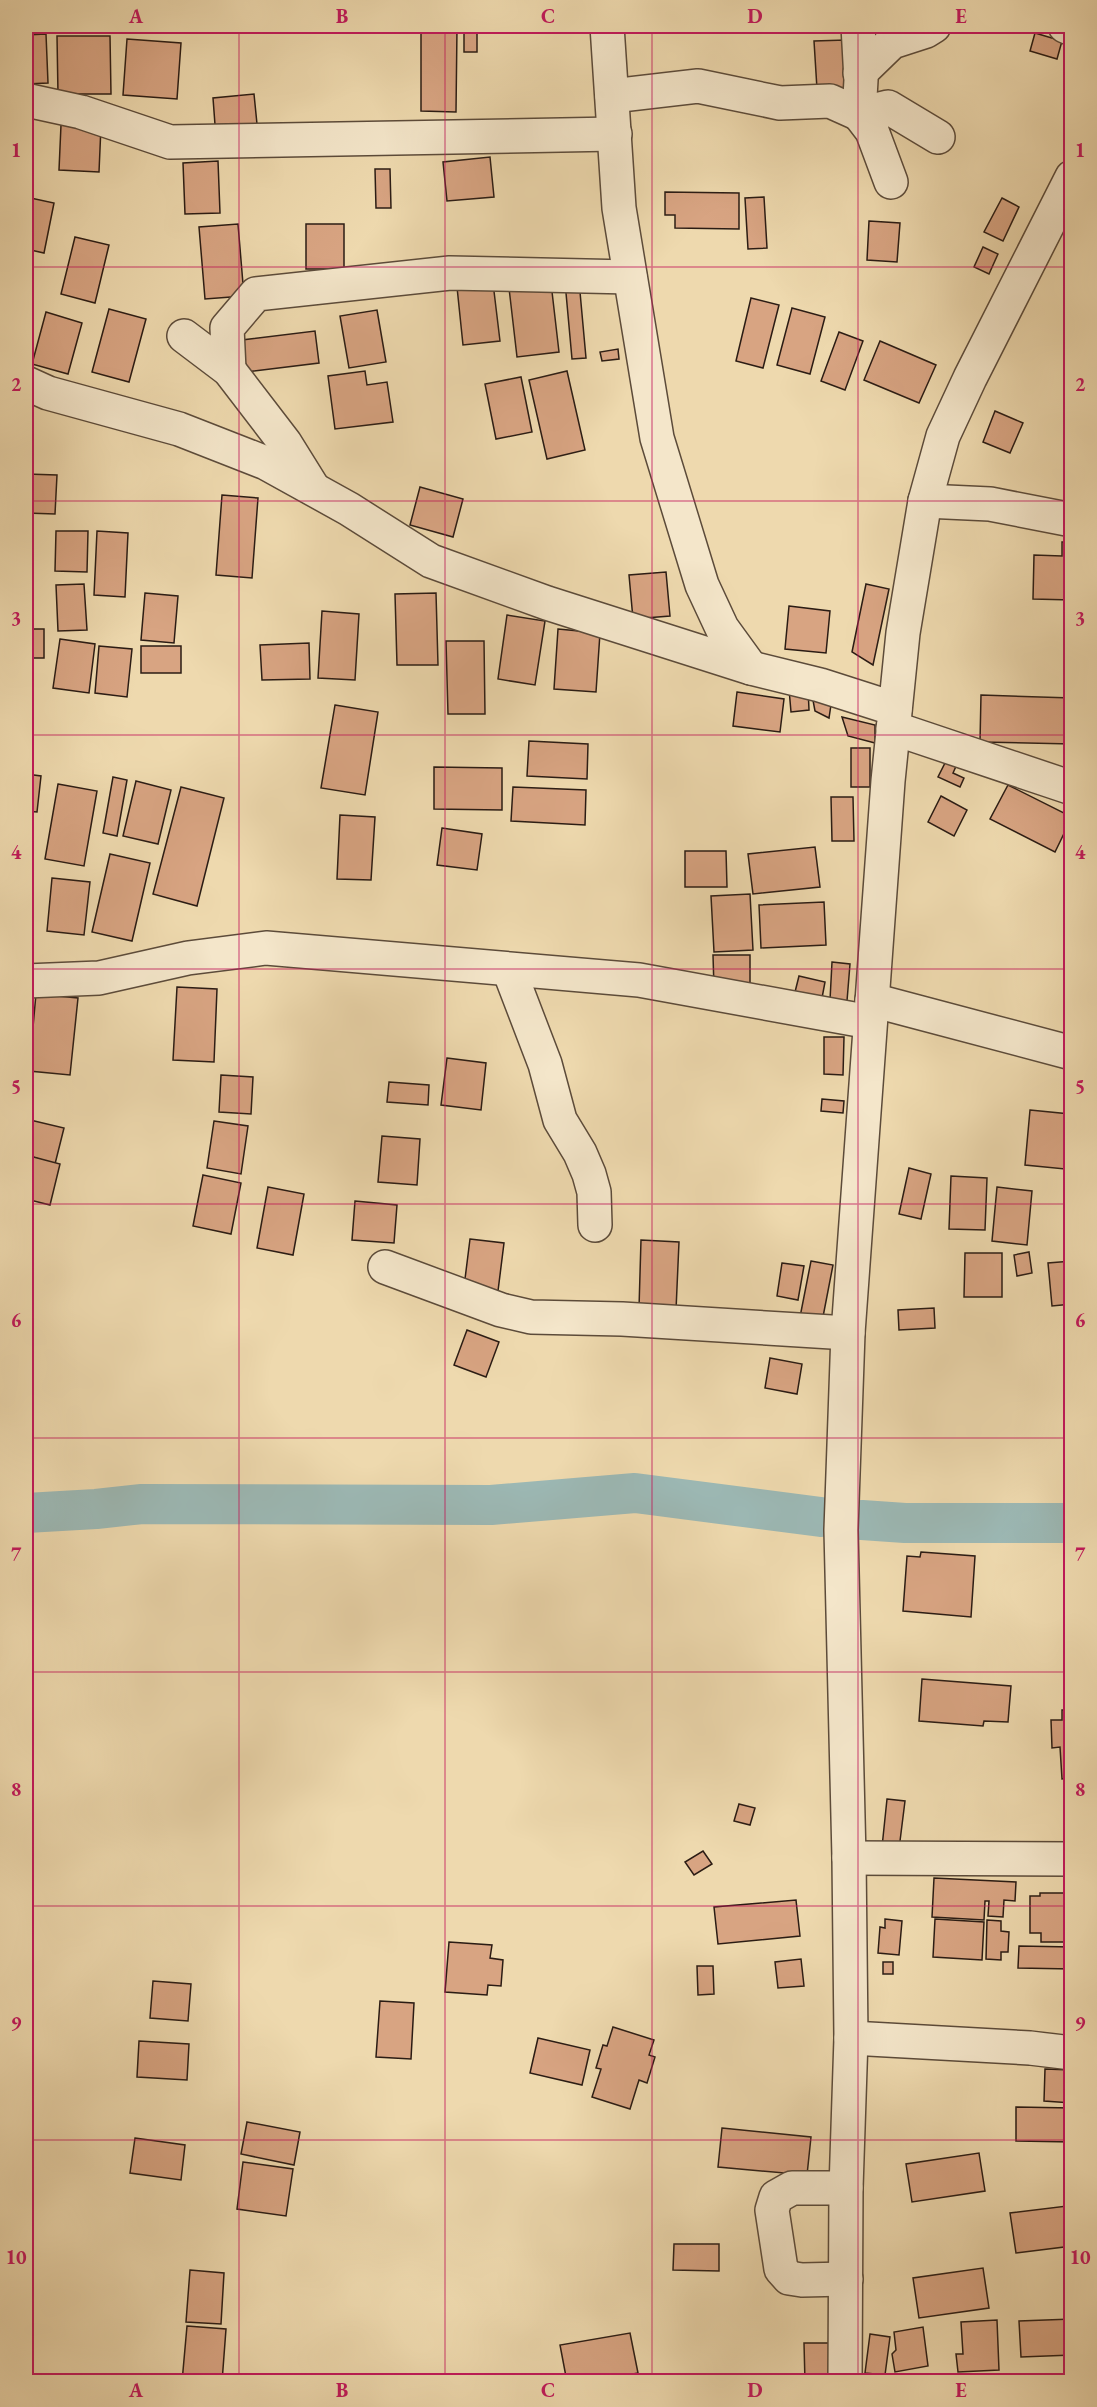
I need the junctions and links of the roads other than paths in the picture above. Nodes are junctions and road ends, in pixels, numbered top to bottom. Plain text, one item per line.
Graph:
1 (607, 26) edge
2 (858, 26) edge
3 (934, 26) edge
4 (1065, 26) edge
5 (1071, 29) edge
6 (860, 73) junction
7 (612, 96) junction
8 (26, 100) edge
9 (859, 114) junction
10 (615, 134) junction
11 (938, 137) dead end
12 (1071, 177) edge
13 (891, 182) dead end
14 (630, 277) junction
15 (183, 336) dead end
16 (229, 370) junction
17 (26, 383) edge
18 (314, 490) junction
19 (925, 501) junction
20 (1071, 520) edge
21 (751, 668) junction
22 (894, 718) junction
23 (1071, 788) edge
24 (509, 970) junction
25 (26, 981) edge
26 (871, 1011) junction
27 (1071, 1053) edge
28 (596, 1225) dead end
29 (385, 1267) dead end
30 (848, 1334) junction
31 (849, 1858) junction
32 (1071, 1858) edge
33 (850, 2038) junction
34 (1071, 2053) edge
35 (846, 2188) junction
36 (846, 2279) junction
37 (845, 2382) edge

1 - 7 street
2 - 6 street
3 - 6 street
4 - 5 street
6 - 9 street
7 - 9 street
7 - 10 street
8 - 10 street
9 - 11 street
9 - 13 street
10 - 14 street
12 - 19 street
14 - 16 street
14 - 21 street
15 - 16 street
16 - 18 street
17 - 18 street
18 - 21 street
19 - 20 street
19 - 22 street
21 - 22 street
22 - 23 street
22 - 26 street
24 - 25 street
24 - 26 street
24 - 28 street
26 - 27 street
26 - 30 street
29 - 30 street
30 - 31 street
31 - 32 street
31 - 33 street
33 - 34 street
33 - 35 street
35 - 36 street
35 - 36 street
36 - 37 street

